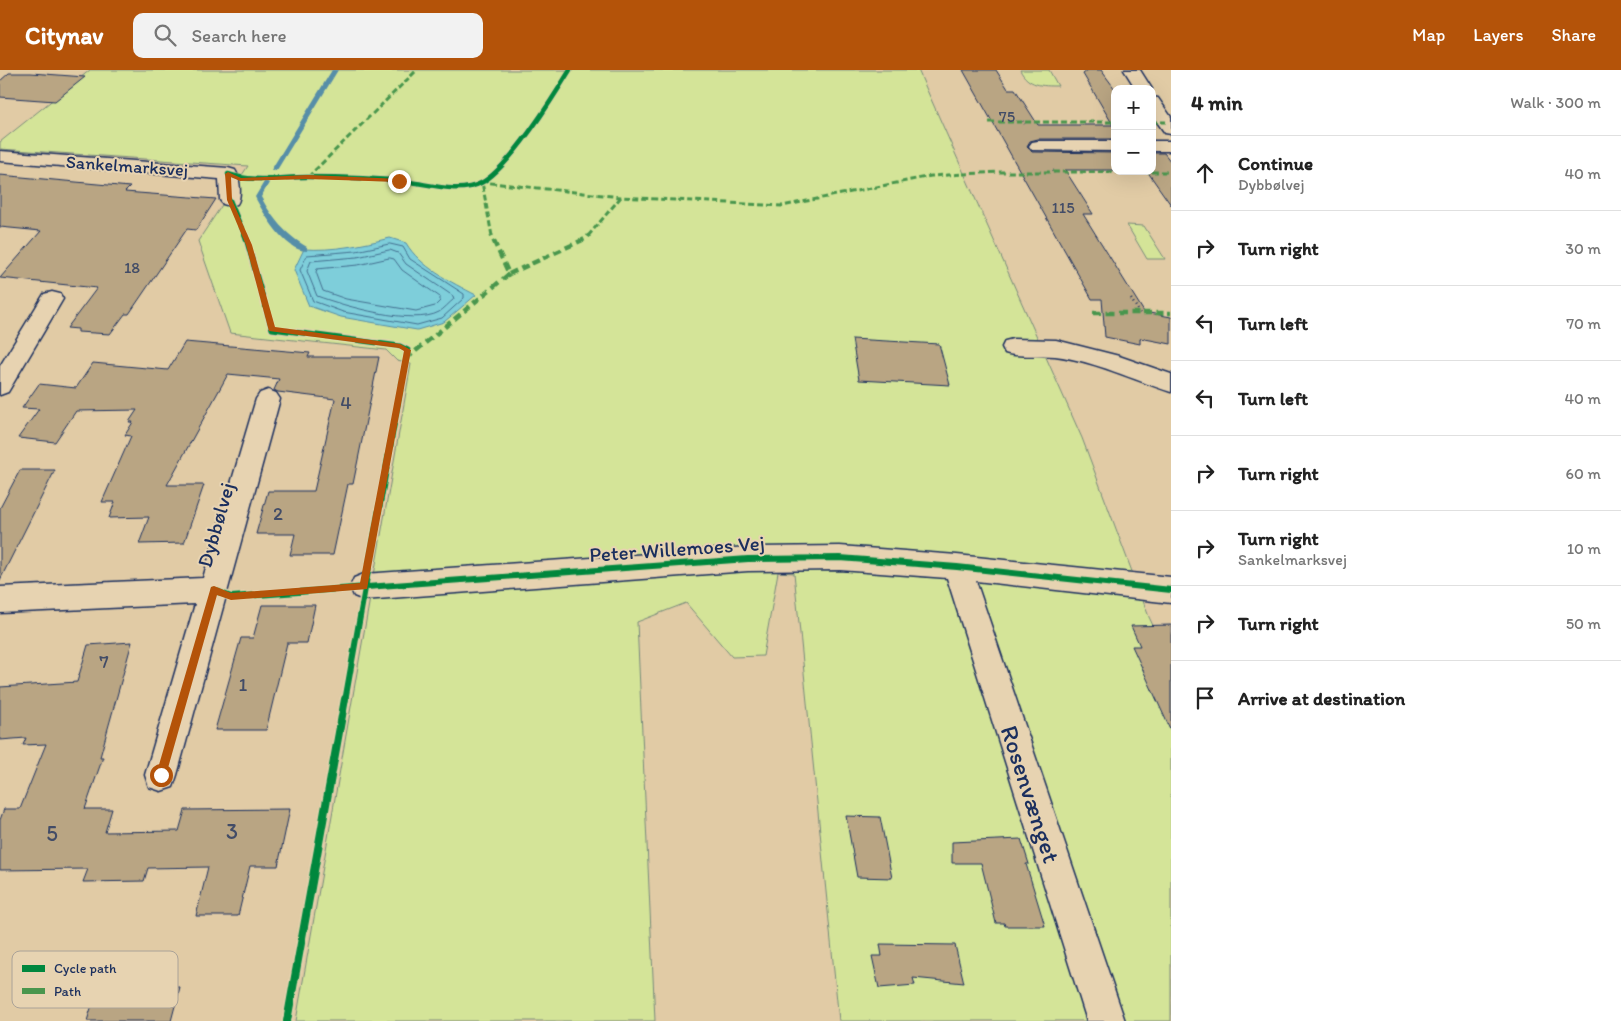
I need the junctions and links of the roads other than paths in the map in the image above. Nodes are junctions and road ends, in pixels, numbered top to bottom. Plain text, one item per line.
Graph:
1 (1132, 70) edge
2 (1141, 85) edge
3 (1156, 108) edge
4 (1171, 130) edge
5 (1038, 146) dead end
6 (1111, 146) edge
7 (1156, 146) edge
8 (1171, 146) edge
9 (0, 156) edge
10 (230, 200) dead end
11 (52, 299) dead end
12 (1012, 347) dead end
13 (1171, 383) edge
14 (0, 386) edge
15 (268, 399) dead end
16 (957, 566) junction
17 (364, 587) dead end
18 (214, 590) junction
19 (1171, 590) edge
20 (0, 600) edge
21 (161, 775) dead end
22 (1106, 1021) edge

1 - 2 street
3 - 4 street
5 - 6 street
7 - 8 street
9 - 10 street, Sankelmarksvej
11 - 14 street
12 - 13 street
15 - 18 street, Dybbølvej
16 - 17 street, Peter Willemoes Vej
16 - 19 street, Peter Willemoes Vej
16 - 22 street, Rosenvænget
18 - 20 street, Dybbølvej
18 - 21 street, Dybbølvej

